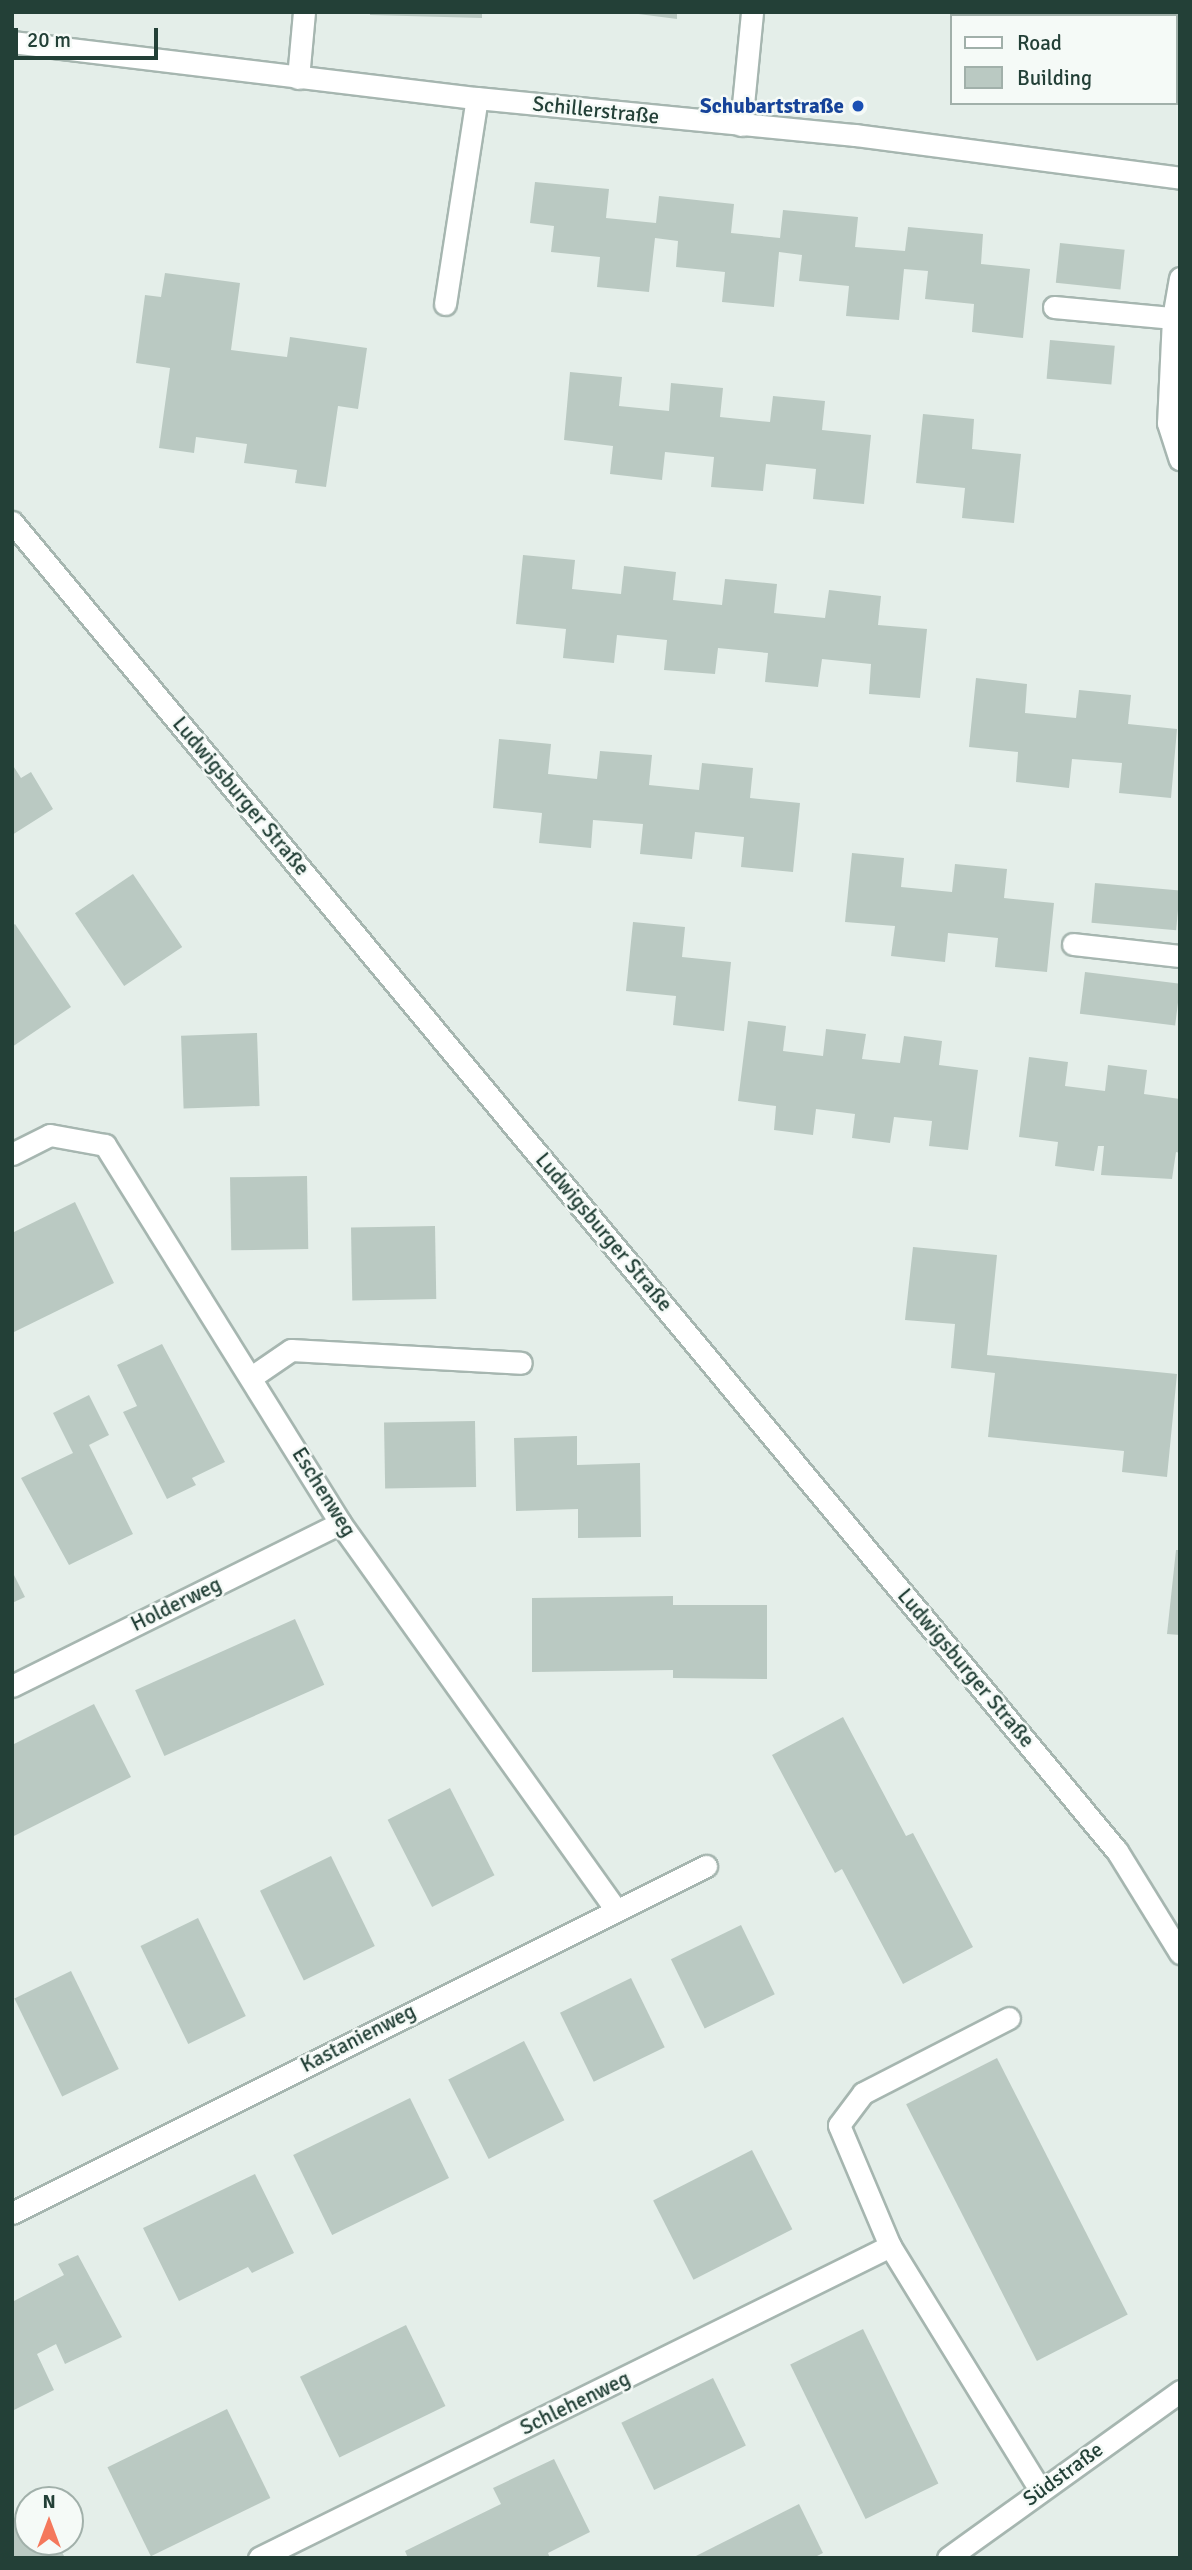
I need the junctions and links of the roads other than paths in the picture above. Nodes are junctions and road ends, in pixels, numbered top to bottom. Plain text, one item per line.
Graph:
1 (304, 12) edge
2 (752, 12) edge
3 (12, 42) edge
4 (298, 78) junction
5 (477, 98) junction
6 (741, 125) junction
7 (1180, 178) edge
8 (1180, 278) edge
9 (445, 304) dead end
10 (1054, 307) dead end
11 (1173, 318) junction
12 (1180, 459) edge
13 (12, 522) edge
14 (1073, 944) dead end
15 (1180, 956) edge
16 (12, 1154) edge
17 (521, 1363) dead end
18 (253, 1376) junction
19 (341, 1523) junction
20 (12, 1686) edge
21 (706, 1866) dead end
22 (615, 1909) junction
23 (1180, 1953) edge
24 (1009, 2018) dead end
25 (12, 2213) edge
26 (890, 2246) junction
27 (1180, 2391) edge
28 (1040, 2490) junction
29 (260, 2558) edge
30 (948, 2558) edge

1 - 4 street
2 - 6 street
3 - 4 street, Schillerstraße
4 - 5 street, Schillerstraße
5 - 6 street, Schillerstraße
5 - 9 street
6 - 7 street, Schillerstraße
8 - 11 street
10 - 11 street
11 - 12 street
13 - 23 street, Ludwigsburger Straße
14 - 15 street
16 - 18 street, Eschenweg
17 - 18 street
18 - 19 street, Eschenweg
19 - 20 street, Holderweg
19 - 22 street, Eschenweg
21 - 22 street, Kastanienweg
22 - 25 street, Kastanienweg
24 - 26 street
26 - 28 street
26 - 29 street, Schlehenweg
27 - 28 street, Südstraße
28 - 30 street, Südstraße

